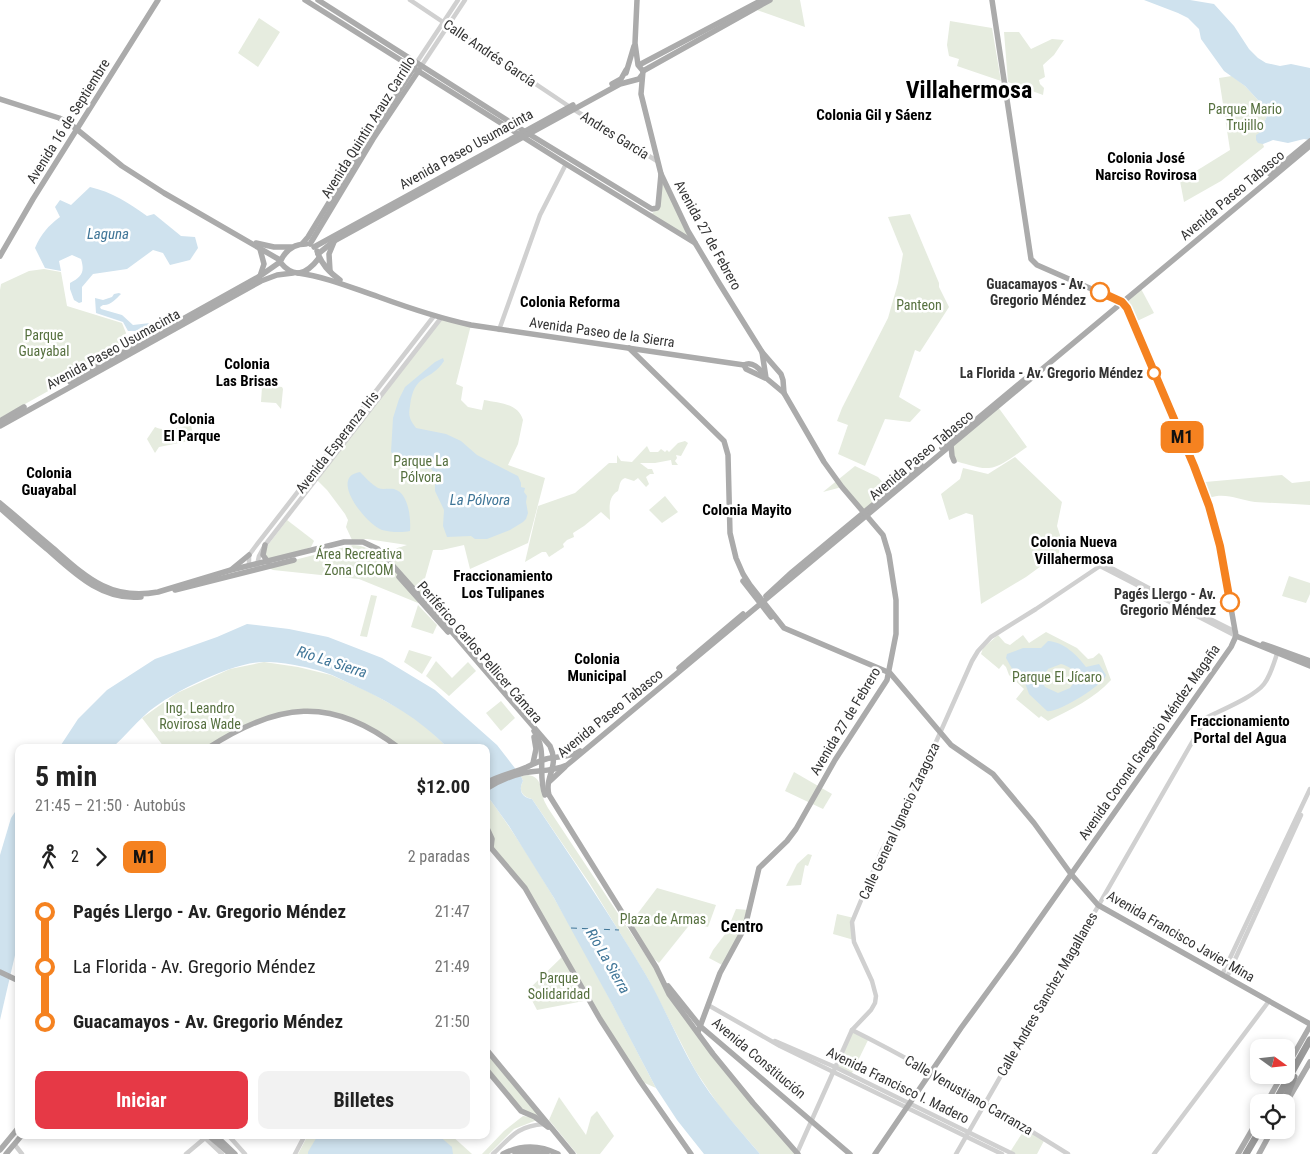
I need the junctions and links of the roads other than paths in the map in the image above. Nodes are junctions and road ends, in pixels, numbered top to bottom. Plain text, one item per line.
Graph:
1 (158, 0) edge
2 (305, 0) edge
3 (318, 0) edge
4 (410, 0) edge
5 (458, 0) edge
6 (465, 0) edge
7 (637, 0) edge
8 (762, 0) edge
9 (770, 0) edge
10 (992, 0) edge
11 (443, 21) junction
12 (448, 24) junction
13 (635, 43) junction
14 (420, 63) junction
15 (627, 68) junction
16 (641, 69) junction
17 (415, 70) junction
18 (633, 80) junction
19 (641, 94) junction
20 (0, 99) edge
21 (571, 108) junction
22 (77, 129) junction
23 (524, 134) junction
24 (1310, 140) edge
25 (1310, 146) edge
26 (657, 161) junction
27 (566, 164) junction
28 (661, 174) junction
29 (336, 240) junction
30 (249, 241) junction
31 (696, 243) junction
32 (302, 244) junction
33 (312, 245) junction
34 (293, 246) junction
35 (259, 248) junction
36 (0, 256) edge
37 (319, 256) junction
38 (280, 261) junction
39 (296, 273) junction
40 (331, 273) junction
41 (260, 276) junction
42 (346, 284) junction
43 (1120, 302) junction
44 (437, 317) junction
45 (499, 330) junction
46 (626, 348) junction
47 (762, 355) junction
48 (744, 365) junction
49 (754, 365) junction
50 (766, 378) junction
51 (784, 392) junction
52 (355, 418) junction
53 (0, 421) edge
54 (360, 422) junction
55 (0, 426) edge
56 (951, 445) junction
57 (954, 461) dead end
58 (0, 503) edge
59 (287, 506) junction
60 (0, 508) edge
61 (293, 508) junction
62 (281, 514) junction
63 (866, 514) junction
64 (285, 518) junction
65 (264, 545) junction
66 (249, 555) junction
67 (268, 562) junction
68 (257, 567) junction
69 (250, 568) junction
70 (231, 570) junction
71 (761, 602) junction
72 (1236, 634) junction
73 (1278, 652) junction
74 (1310, 661) edge
75 (1310, 666) edge
76 (890, 676) junction
77 (526, 722) junction
78 (940, 733) junction
79 (215, 744) edge
80 (393, 744) edge
81 (550, 746) junction
82 (575, 754) junction
83 (549, 760) junction
84 (533, 763) junction
85 (567, 765) junction
86 (553, 770) junction
87 (529, 771) junction
88 (543, 772) junction
89 (490, 781) edge
90 (545, 783) junction
91 (490, 787) edge
92 (1310, 789) edge
93 (1310, 796) edge
94 (490, 835) edge
95 (491, 848) joint
96 (1071, 874) junction
97 (1098, 905) junction
98 (648, 954) junction
99 (659, 963) dead end
100 (0, 973) edge
101 (1225, 976) junction
102 (15, 980) edge
103 (1269, 1001) junction
104 (708, 1005) junction
105 (1310, 1025) edge
106 (699, 1029) junction
107 (852, 1030) junction
108 (1308, 1031) edge
109 (1310, 1040) edge
110 (1310, 1048) edge
111 (490, 1054) edge
112 (1295, 1061) edge
113 (1310, 1062) edge
114 (1295, 1065) edge
115 (1295, 1067) edge
116 (834, 1069) junction
117 (931, 1072) junction
118 (490, 1075) edge
119 (1285, 1094) edge
120 (985, 1103) junction
121 (908, 1106) junction
122 (812, 1120) junction
123 (545, 1123) junction
124 (15, 1132) edge
125 (1250, 1133) edge
126 (967, 1135) junction
127 (19, 1139) edge
128 (202, 1139) edge
129 (208, 1139) edge
130 (209, 1139) edge
131 (219, 1139) edge
132 (232, 1139) edge
133 (304, 1139) edge
134 (1255, 1139) edge
135 (1259, 1139) edge
136 (1267, 1139) edge
137 (15, 1145) junction
138 (0, 1150) edge
139 (6, 1154) edge
140 (22, 1154) edge
141 (186, 1154) edge
142 (222, 1154) edge
143 (230, 1154) edge
144 (235, 1154) edge
145 (246, 1154) edge
146 (295, 1154) edge
147 (493, 1154) edge
148 (503, 1154) edge
149 (516, 1154) edge
150 (547, 1154) edge
151 (558, 1154) edge
152 (573, 1154) edge
153 (691, 1154) edge
154 (797, 1154) edge
155 (850, 1154) edge
156 (875, 1154) edge
157 (956, 1154) edge
158 (1002, 1154) edge
159 (1013, 1154) edge
160 (1068, 1154) edge
161 (1154, 1154) edge
162 (1238, 1154) edge
163 (1246, 1154) edge
164 (1251, 1154) edge
165 (1259, 1154) edge

1 - 22 main road, Avenida 16 de Septiembre
2 - 17 main road
3 - 14 main road
4 - 11 street, Calle Andrés García
5 - 11 street
6 - 12 street, Avenida Quintin Arauz Carrillo
7 - 13 main road, Avenida 27 de Febrero
8 - 16 main road, Avenida Paseo Usumacinta
9 - 16 main road, Avenida Paseo Usumacinta
10 - 43 main road
11 - 12 street, Calle Andrés García
11 - 14 street
12 - 14 street, Avenida Quintin Arauz Carrillo
12 - 21 street, Calle Andrés García
13 - 15 main road, Avenida 27 de Febrero
13 - 16 main road, Avenida 27 de Febrero
14 - 17 main road, Avenida Quintin Arauz Carrillo
14 - 23 main road
15 - 16 main road, Avenida Paseo Usumacinta
15 - 18 main road
15 - 21 main road, Avenida Paseo Usumacinta
16 - 18 main road, Avenida Paseo Usumacinta
16 - 19 main road, Avenida 27 de Febrero
17 - 23 main road
17 - 32 main road, Avenida Quintin Arauz Carrillo
17 - 33 main road, Avenida Quintin Arauz Carrillo
18 - 19 main road, Avenida 27 de Febrero
18 - 21 main road, Avenida Paseo Usumacinta
19 - 26 main road, Avenida 27 de Febrero
20 - 22 main road
21 - 23 main road, Avenida Paseo Usumacinta
21 - 26 street, Andres García
22 - 30 main road
22 - 36 main road, Avenida 16 de Septiembre
23 - 27 main road
23 - 28 main road
23 - 29 main road, Avenida Paseo Usumacinta
23 - 33 main road, Avenida Paseo Usumacinta
24 - 43 main road, Avenida Paseo Tabasco
25 - 43 main road, Avenida Paseo Tabasco
26 - 28 main road, Avenida 27 de Febrero
27 - 31 main road
27 - 45 street
28 - 31 main road, Avenida 27 de Febrero
29 - 37 main road, Avenida Paseo Usumacinta
29 - 40 main road
30 - 34 main road
30 - 35 main road
31 - 47 main road, Avenida 27 de Febrero
32 - 33 main road
32 - 34 main road
33 - 37 main road
34 - 38 main road
35 - 38 main road
35 - 41 main road
37 - 39 main road
37 - 40 main road, Avenida Paseo de la Sierra
38 - 39 main road
38 - 41 main road, Avenida Paseo Usumacinta
39 - 42 main road, Avenida Paseo de la Sierra
39 - 55 main road, Avenida Paseo Usumacinta
40 - 42 main road, Avenida Paseo de la Sierra
41 - 53 main road, Avenida Paseo Usumacinta
42 - 44 main road, Avenida Paseo de la Sierra
43 - 56 main road, Avenida Paseo Tabasco
43 - 63 main road, Avenida Paseo Tabasco
43 - 72 main road
44 - 45 main road, Avenida Paseo de la Sierra
44 - 52 street, Avenida Esperanza Iris
44 - 54 street, Avenida Esperanza Iris
45 - 46 main road, Avenida Paseo de la Sierra
46 - 48 main road, Avenida Paseo de la Sierra
46 - 71 main road, Avenida Francisco Javier Mina
47 - 49 main road
47 - 50 main road, Avenida 27 de Febrero
47 - 51 main road, Avenida 27 de Febrero
48 - 49 main road
48 - 50 main road, Avenida Paseo de la Sierra
49 - 50 main road
50 - 51 main road, Avenida 27 de Febrero
51 - 63 main road, Avenida 27 de Febrero
52 - 54 street
52 - 59 street, Avenida Esperanza Iris
54 - 61 street, Avenida Esperanza Iris
56 - 57 main road
56 - 63 main road, Avenida Paseo Tabasco
58 - 70 main road, Periférico Carlos Pellicer Cámara
59 - 61 street
59 - 62 street, Avenida Esperanza Iris
60 - 69 main road, Periférico Carlos Pellicer Cámara
61 - 64 street, Avenida Esperanza Iris
62 - 64 street
62 - 66 street, Avenida Esperanza Iris
63 - 71 main road, Avenida Paseo Tabasco
63 - 76 main road, Avenida 27 de Febrero
64 - 65 street, Avenida Esperanza Iris
65 - 67 main road
65 - 68 street, Avenida Esperanza Iris
66 - 69 street
66 - 70 main road
67 - 68 main road, Periférico Carlos Pellicer Cámara
67 - 81 main road, Periférico Carlos Pellicer Cámara
68 - 69 main road, Periférico Carlos Pellicer Cámara
68 - 77 main road, Periférico Carlos Pellicer Cámara
69 - 70 main road, Periférico Carlos Pellicer Cámara
71 - 76 main road, Avenida Francisco Javier Mina
71 - 82 main road, Avenida Paseo Tabasco
71 - 85 main road, Avenida Paseo Tabasco
72 - 73 main road
72 - 78 street
72 - 96 main road, Avenida Coronel Gregorio Méndez Magaña
73 - 74 main road
73 - 75 main road
73 - 97 street, Calle Andres Sanchez Magallanes
76 - 78 main road, Avenida Francisco Javier Mina
76 - 104 main road, Avenida 27 de Febrero
77 - 83 main road, Periférico Carlos Pellicer Cámara
77 - 84 main road
78 - 96 main road, Avenida Francisco Javier Mina
78 - 107 street, Calle General Ignacio Zaragoza
79 - 80 main road
81 - 82 main road
81 - 83 main road, Periférico Carlos Pellicer Cámara
82 - 83 main road, Avenida Paseo Tabasco
83 - 84 main road, Avenida Paseo Tabasco
83 - 85 main road
83 - 86 main road, Periférico Carlos Pellicer Cámara
83 - 88 main road, Periférico Carlos Pellicer Cámara
84 - 87 main road, Avenida Paseo Tabasco
85 - 86 main road, Avenida Paseo Tabasco
85 - 90 main road
86 - 88 main road, Avenida Paseo Tabasco
86 - 90 main road, Periférico Carlos Pellicer Cámara
87 - 88 main road, Avenida Paseo Tabasco
87 - 89 main road
87 - 90 main road
87 - 91 main road
88 - 90 main road, Periférico Carlos Pellicer Cámara
90 - 98 main road
92 - 101 street
93 - 101 street
94 - 95 main road
95 - 153 main road
96 - 97 main road, Avenida Francisco Javier Mina
96 - 117 main road, Avenida Coronel Gregorio Méndez Magaña
97 - 101 main road, Avenida Francisco Javier Mina
97 - 120 street, Calle Andres Sanchez Magallanes
98 - 99 main road
98 - 106 main road
100 - 102 main road
101 - 103 main road, Avenida Francisco Javier Mina
103 - 105 main road, Avenida Francisco Javier Mina
103 - 161 street
104 - 106 main road, Avenida 27 de Febrero
104 - 116 street, Avenida Francisco I. Madero
105 - 108 main road
106 - 122 main road, Avenida Constitución
106 - 154 main road
107 - 116 street, Calle General Ignacio Zaragoza
107 - 117 street, Calle Venustiano Carranza
108 - 112 main road
109 - 114 highway
110 - 115 highway
111 - 123 main road
113 - 119 main road
116 - 121 street, Avenida Francisco I. Madero
116 - 122 street, Calle General Ignacio Zaragoza
117 - 120 street, Calle Venustiano Carranza
117 - 121 main road, Avenida Coronel Gregorio Méndez Magaña
118 - 123 main road
120 - 126 street, Calle Andres Sanchez Magallanes
120 - 160 street, Calle Venustiano Carranza
121 - 126 street, Avenida Francisco I. Madero
121 - 156 main road, Avenida Coronel Gregorio Méndez Magaña
122 - 154 street, Calle General Ignacio Zaragoza
122 - 155 main road, Avenida Constitución
123 - 147 street
123 - 152 main road
124 - 138 main road
125 - 162 main road
126 - 157 street, Calle Andres Sanchez Magallanes
126 - 158 street, Avenida Francisco I. Madero
126 - 159 street, Avenida Francisco I. Madero
127 - 137 main road
128 - 141 street
129 - 142 street
130 - 143 main road
131 - 144 main road
132 - 145 street
133 - 146 street
134 - 163 highway
135 - 164 highway
136 - 165 main road
137 - 139 main road
137 - 140 street
148 - 151 main road
149 - 150 main road

